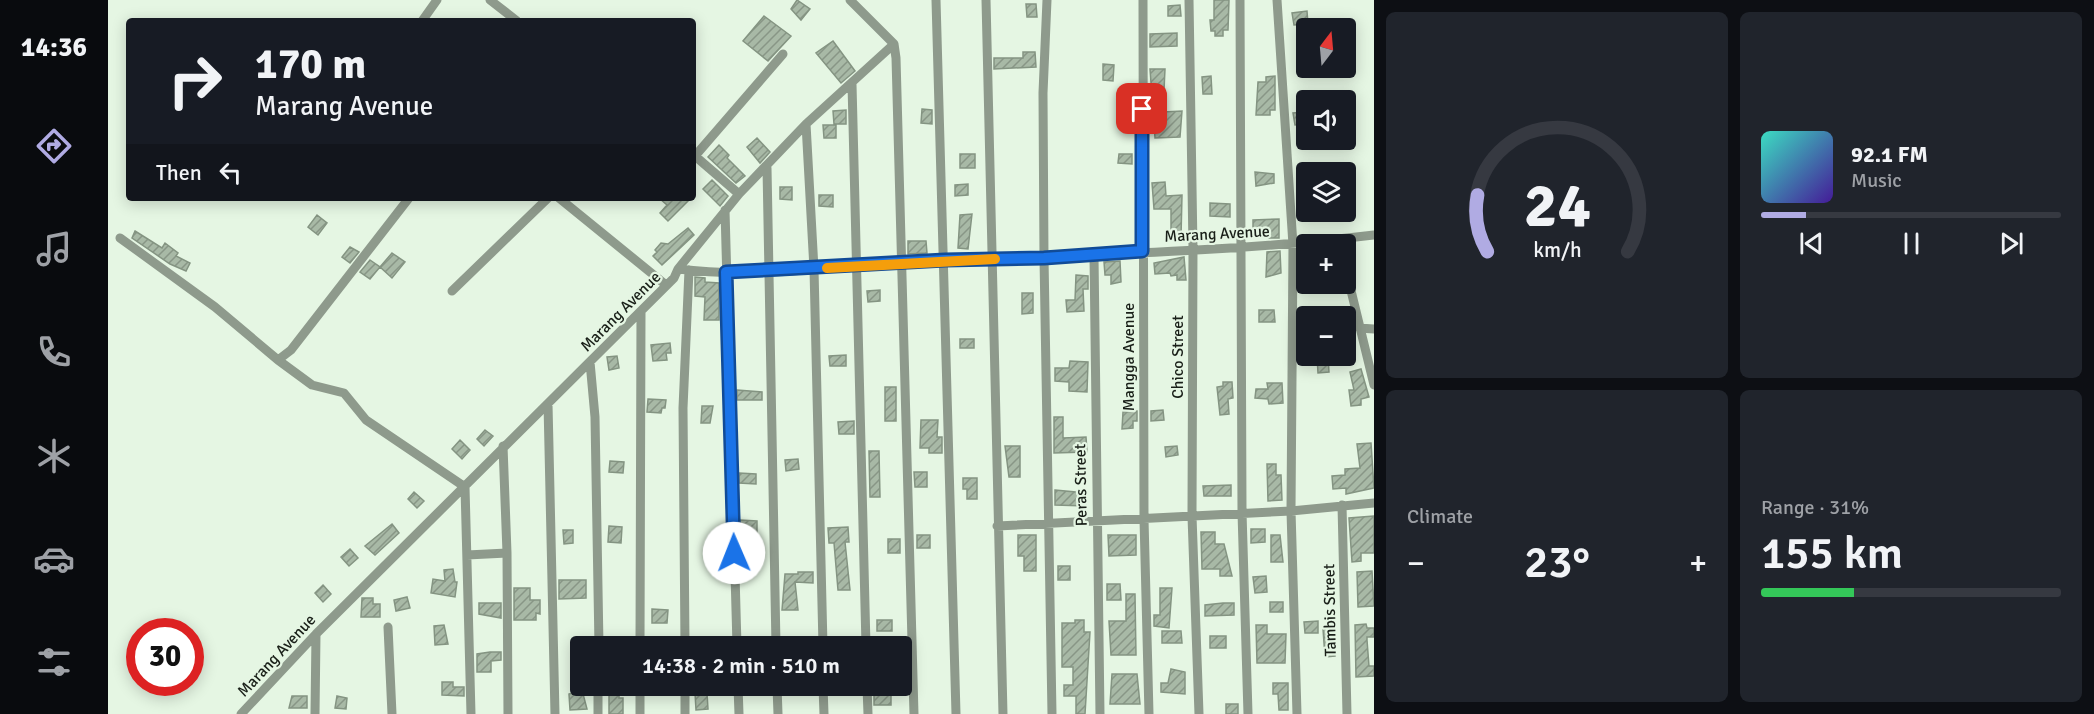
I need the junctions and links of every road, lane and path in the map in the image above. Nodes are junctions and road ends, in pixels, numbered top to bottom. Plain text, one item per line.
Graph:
1 (437, 0) edge
2 (490, 0) edge
3 (850, 0) edge
4 (936, 0) edge
5 (986, 0) edge
6 (1047, 0) edge
7 (1143, 0) edge
8 (1189, 0) edge
9 (1240, 0) edge
10 (1277, 0) edge
11 (424, 18) edge
12 (513, 18) edge
13 (894, 44) junction
14 (783, 54) dead end
15 (852, 84) junction
16 (806, 124) junction
17 (696, 153) edge
18 (696, 157) edge
19 (767, 168) junction
20 (739, 194) junction
21 (407, 201) edge
22 (545, 201) edge
23 (563, 201) edge
24 (725, 210) junction
25 (1374, 235) edge
26 (120, 238) dead end
27 (1356, 239) edge
28 (1293, 244) junction
29 (1296, 244) edge
30 (1241, 246) junction
31 (1192, 248) junction
32 (1142, 251) junction
33 (1094, 256) junction
34 (1044, 258) junction
35 (991, 259) junction
36 (945, 260) junction
37 (901, 263) junction
38 (857, 266) junction
39 (814, 268) junction
40 (678, 269) junction
41 (689, 270) junction
42 (771, 270) junction
43 (726, 272) junction
44 (666, 285) junction
45 (452, 291) dead end
46 (1351, 294) edge
47 (641, 311) junction
48 (1359, 328) junction
49 (1374, 328) edge
50 (278, 360) junction
51 (590, 362) junction
52 (1374, 385) edge
53 (548, 404) junction
54 (503, 446) junction
55 (465, 488) junction
56 (1374, 503) edge
57 (1342, 505) junction
58 (1291, 511) junction
59 (1242, 512) junction
60 (1192, 516) junction
61 (1144, 519) junction
62 (1095, 521) junction
63 (1047, 524) junction
64 (997, 526) junction
65 (507, 553) junction
66 (467, 555) junction
67 (388, 627) dead end
68 (316, 634) junction
69 (599, 636) edge
70 (640, 636) edge
71 (684, 636) edge
72 (737, 636) edge
73 (776, 636) edge
74 (823, 636) edge
75 (866, 636) edge
76 (598, 696) edge
77 (640, 696) edge
78 (685, 696) edge
79 (738, 696) edge
80 (777, 696) edge
81 (824, 696) edge
82 (867, 696) edge
83 (241, 714) edge
84 (315, 714) edge
85 (392, 714) edge
86 (471, 714) edge
87 (508, 714) edge
88 (555, 714) edge
89 (598, 714) edge
90 (640, 714) edge
91 (685, 714) edge
92 (739, 714) edge
93 (778, 714) edge
94 (824, 714) edge
95 (868, 714) edge
96 (915, 714) edge
97 (956, 714) edge
98 (1003, 714) edge
99 (1052, 714) edge
100 (1100, 714) edge
101 (1149, 714) edge
102 (1199, 714) edge
103 (1248, 714) edge
104 (1297, 714) edge
105 (1347, 714) edge

1 - 11 street
2 - 12 street
3 - 13 street
4 - 36 street
5 - 35 street
6 - 34 street
7 - 32 street, Mangga Avenue
8 - 31 street, Chico Street
9 - 30 street
10 - 28 street
13 - 15 street
13 - 37 street
14 - 17 street
15 - 16 street
15 - 38 street
16 - 19 street
16 - 39 street
18 - 20 street
19 - 20 street
19 - 42 street
20 - 24 street
21 - 50 street
22 - 45 street
23 - 44 street
24 - 40 street
24 - 43 street
25 - 27 street, Marang Avenue
26 - 50 street
28 - 29 street, Marang Avenue
28 - 30 street, Marang Avenue
28 - 58 street
30 - 31 street, Marang Avenue
30 - 59 street
31 - 32 street, Marang Avenue
31 - 60 street, Chico Street
32 - 33 street, Marang Avenue
32 - 61 street, Mangga Avenue
33 - 34 street, Marang Avenue
33 - 62 street, Peras Street
34 - 35 street, Marang Avenue
34 - 63 street
35 - 36 street, Marang Avenue
35 - 64 street
36 - 37 street, Marang Avenue
36 - 97 street
37 - 38 street, Marang Avenue
37 - 96 street
38 - 39 street, Marang Avenue
38 - 75 street
39 - 42 street, Marang Avenue
39 - 74 street
40 - 41 street, Marang Avenue
40 - 44 street, Marang Avenue
41 - 43 street, Marang Avenue
41 - 71 street
42 - 43 street, Marang Avenue
42 - 73 street
43 - 72 street
44 - 47 street, Marang Avenue
46 - 48 street
47 - 51 street, Marang Avenue
47 - 70 street
48 - 49 street
48 - 52 street
50 - 55 street
51 - 53 street, Marang Avenue
51 - 69 street
53 - 54 street, Marang Avenue
53 - 88 street
54 - 55 street, Marang Avenue
54 - 65 street
55 - 66 street
55 - 68 street, Marang Avenue
56 - 57 street
57 - 58 street
57 - 105 street, Tambis Street
58 - 59 street
58 - 104 street
59 - 60 street
59 - 103 street
60 - 61 street
60 - 102 street, Chico Street
61 - 62 street
61 - 101 street, Mangga Avenue
62 - 63 street
62 - 100 street, Peras Street
63 - 64 street
63 - 99 street
64 - 98 street
65 - 66 street
65 - 87 street
66 - 86 street
67 - 85 street
68 - 83 street, Marang Avenue
68 - 84 street
76 - 89 street
77 - 90 street
78 - 91 street
79 - 92 street
80 - 93 street
81 - 94 street
82 - 95 street

